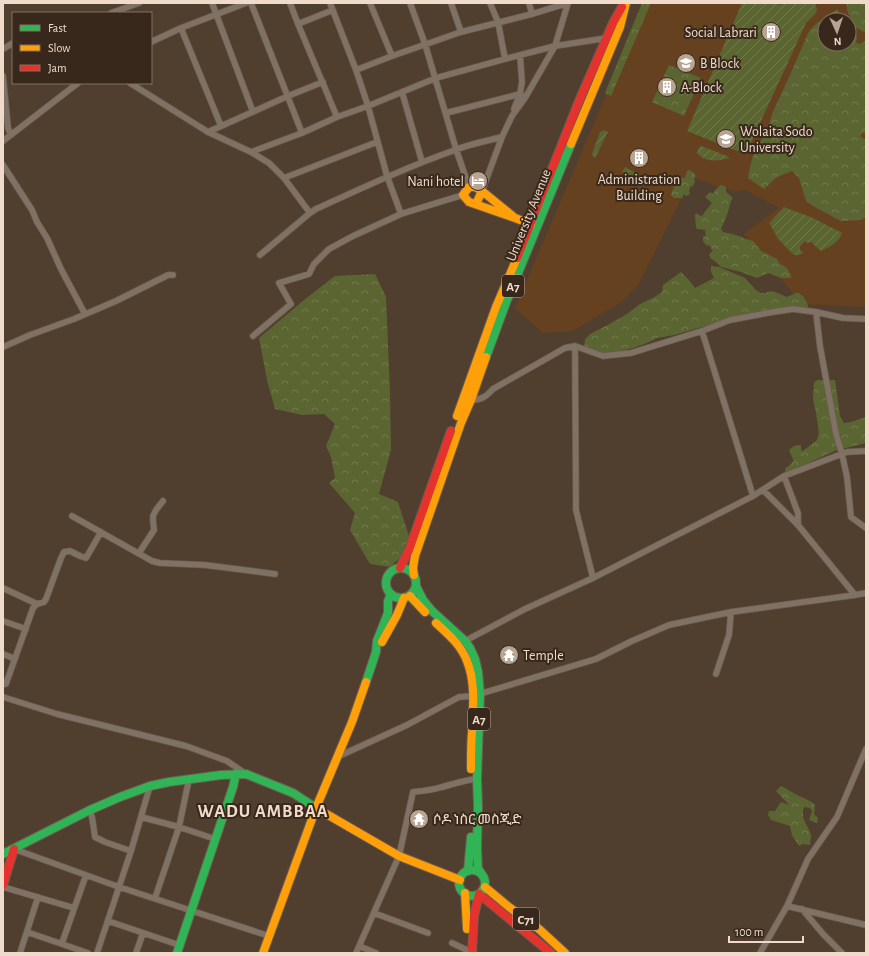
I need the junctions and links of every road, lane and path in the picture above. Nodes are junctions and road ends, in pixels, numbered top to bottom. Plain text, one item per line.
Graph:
1 (139, 3) edge
2 (212, 3) edge
3 (246, 3) edge
4 (251, 3) edge
5 (290, 3) edge
6 (330, 3) edge
7 (370, 3) edge
8 (410, 3) edge
9 (450, 3) edge
10 (490, 3) edge
11 (529, 3) edge
12 (568, 3) edge
13 (625, 3) edge
14 (333, 10) junction
15 (114, 12) edge
16 (216, 14) junction
17 (532, 14) junction
18 (498, 22) junction
19 (298, 24) junction
20 (181, 28) junction
21 (461, 32) junction
22 (607, 38) junction
23 (152, 42) edge
24 (12, 44) edge
25 (425, 44) junction
26 (555, 46) junction
27 (3, 49) edge
28 (520, 55) junction
29 (392, 56) junction
30 (505, 59) junction
31 (356, 70) junction
32 (3, 76) edge
33 (436, 78) junction
34 (323, 82) junction
35 (77, 84) edge
36 (132, 84) edge
37 (402, 92) junction
38 (288, 96) junction
39 (522, 96) junction
40 (583, 103) junction
41 (368, 106) junction
42 (253, 112) junction
43 (446, 113) junction
44 (337, 117) junction
45 (221, 126) junction
46 (208, 132) junction
47 (302, 133) junction
48 (11, 135) junction
49 (502, 137) junction
50 (3, 141) edge
51 (377, 142) junction
52 (456, 149) junction
53 (251, 152) junction
54 (422, 162) junction
55 (3, 165) edge
56 (387, 176) junction
57 (284, 178) junction
58 (469, 187) junction
59 (482, 191) junction
60 (463, 195) junction
61 (476, 204) junction
62 (310, 213) junction
63 (401, 214) junction
64 (515, 218) junction
65 (531, 224) junction
66 (260, 255) dead end
67 (173, 275) dead end
68 (816, 312) junction
69 (85, 314) junction
70 (866, 319) edge
71 (702, 331) junction
72 (253, 336) dead end
73 (575, 346) junction
74 (3, 347) edge
75 (467, 399) junction
76 (864, 452) edge
77 (842, 454) junction
78 (784, 476) junction
79 (763, 490) junction
80 (753, 496) junction
81 (163, 500) dead end
82 (72, 516) dead end
83 (798, 525) junction
84 (866, 528) edge
85 (101, 532) junction
86 (139, 553) junction
87 (400, 568) junction
88 (275, 574) dead end
89 (414, 575) junction
90 (593, 578) junction
91 (416, 586) junction
92 (3, 588) edge
93 (866, 593) edge
94 (391, 594) junction
95 (855, 595) junction
96 (407, 597) junction
97 (37, 604) junction
98 (731, 612) junction
99 (3, 621) edge
100 (26, 629) junction
101 (465, 641) junction
102 (376, 652) junction
103 (3, 654) edge
104 (15, 659) junction
105 (716, 674) dead end
106 (3, 684) edge
107 (477, 695) junction
108 (3, 697) edge
109 (866, 748) edge
110 (337, 757) junction
111 (236, 774) junction
112 (246, 774) junction
113 (189, 779) junction
114 (474, 779) junction
115 (150, 786) junction
116 (316, 808) junction
117 (90, 810) junction
118 (142, 817) junction
119 (179, 827) junction
120 (214, 839) junction
121 (14, 849) junction
122 (131, 851) junction
123 (3, 854) edge
124 (400, 856) junction
125 (468, 871) junction
126 (481, 873) junction
127 (86, 875) junction
128 (460, 880) junction
129 (3, 886) edge
130 (120, 887) junction
131 (485, 887) junction
132 (465, 893) junction
133 (479, 894) junction
134 (38, 897) junction
135 (155, 898) junction
136 (786, 906) junction
137 (74, 908) junction
138 (802, 909) junction
139 (191, 910) junction
140 (374, 913) junction
141 (108, 921) junction
142 (866, 925) edge
143 (27, 932) junction
144 (143, 933) junction
145 (428, 933) dead end
146 (269, 936) junction
147 (62, 943) junction
148 (452, 943) dead end
149 (359, 946) junction
150 (178, 949) edge
151 (264, 949) edge
152 (468, 952) edge
153 (20, 953) edge
154 (88, 953) edge
155 (97, 953) edge
156 (136, 953) edge
157 (271, 953) edge
158 (356, 953) edge
159 (376, 953) edge
160 (551, 953) edge
161 (565, 953) edge
162 (760, 953) edge
163 (842, 953) edge

1 - 15 street
2 - 16 street
3 - 16 street
4 - 38 street
5 - 19 street
6 - 14 street
7 - 29 street
8 - 25 street
9 - 21 street
10 - 18 street
11 - 17 street
12 - 17 street
12 - 26 street
13 - 22 main road, University Avenue / A7
13 - 40 main road, University Avenue / A7
14 - 19 street
14 - 31 street
16 - 20 street
16 - 42 street
17 - 18 street
18 - 21 street
18 - 30 street
19 - 34 street
20 - 23 street
20 - 45 street
21 - 25 street
22 - 26 street
22 - 40 main road, University Avenue / A7
24 - 27 street
25 - 29 street
25 - 33 street
26 - 28 street
26 - 39 street
28 - 30 street
28 - 39 street
29 - 31 street
30 - 33 street
31 - 41 street
32 - 48 street
33 - 37 street
33 - 43 street
34 - 38 street
34 - 44 street
35 - 48 street
36 - 46 street
37 - 41 street
37 - 54 street
38 - 42 street
38 - 47 street
39 - 43 street
39 - 49 street
40 - 65 main road, University Avenue / A7
40 - 75 main road, University Avenue / A7
41 - 44 street
41 - 51 street
42 - 45 street
43 - 52 street
44 - 47 street
45 - 46 street
46 - 53 street
47 - 53 street
48 - 50 street
49 - 52 street
49 - 59 street
51 - 56 street
51 - 57 street
52 - 54 street
52 - 58 street
53 - 57 street
54 - 56 street
55 - 69 street
56 - 62 street
56 - 63 street
57 - 62 street
58 - 59 main road
58 - 60 main road
59 - 61 main road
59 - 64 main road
60 - 61 main road
60 - 63 street
61 - 64 main road
62 - 66 street
63 - 72 street
64 - 65 main road
65 - 75 main road, University Avenue / A7
67 - 69 street
68 - 70 street
68 - 71 street
68 - 77 street
69 - 74 street
71 - 73 street
71 - 80 street
73 - 75 street
73 - 90 street
75 - 87 main road, University Avenue / A7
75 - 89 main road, University Avenue / A7
76 - 77 street
77 - 78 street
77 - 84 street
78 - 79 street
78 - 83 street
79 - 80 street
79 - 83 street
80 - 90 street
81 - 86 street
82 - 85 street
83 - 95 street
85 - 86 street
85 - 97 street
86 - 88 street
87 - 89 main road
87 - 94 main road, A7
89 - 91 main road, A7
90 - 101 street
91 - 96 main road, A7
91 - 101 main road, A7
92 - 97 street
93 - 95 street
94 - 96 main road, A7
94 - 102 main road, A7
95 - 98 street
96 - 102 main road, A7
96 - 107 main road, A7
97 - 100 street
98 - 105 street
98 - 107 street
99 - 100 street
100 - 104 street
101 - 107 main road, A7
102 - 110 main road, A7
103 - 104 street
104 - 106 street
107 - 110 street
107 - 114 main road, A7
108 - 112 street
109 - 136 street
110 - 116 main road, A7
111 - 112 main road
111 - 113 main road
111 - 120 main road
112 - 116 main road
113 - 115 main road
113 - 119 street
114 - 124 street
114 - 125 main road, A7
114 - 126 main road, A7
115 - 117 main road
115 - 118 street
116 - 124 main road
116 - 146 main road, A7
117 - 121 main road
117 - 122 street
118 - 119 street
118 - 122 street
119 - 120 street
119 - 135 street
120 - 139 main road
121 - 123 main road
121 - 127 street
121 - 129 main road
122 - 130 street
124 - 128 main road
124 - 140 street
125 - 126 main road
125 - 128 main road
126 - 131 main road, A7
127 - 130 street
127 - 137 street
128 - 132 main road
129 - 134 street
130 - 135 street
130 - 141 street
131 - 133 main road
131 - 161 main road, C71
132 - 133 main road
132 - 152 main road
133 - 152 main road
133 - 160 main road, C71
134 - 137 street
134 - 143 street
135 - 139 street
136 - 138 street
136 - 162 street
137 - 147 street
138 - 142 street
138 - 163 street
139 - 146 street
139 - 150 main road
140 - 145 street
140 - 149 street
141 - 144 street
141 - 155 street
143 - 147 street
143 - 153 street
144 - 150 street
144 - 156 street
146 - 151 main road, A7
147 - 154 street
148 - 152 street
149 - 158 street
149 - 159 street
151 - 157 street

